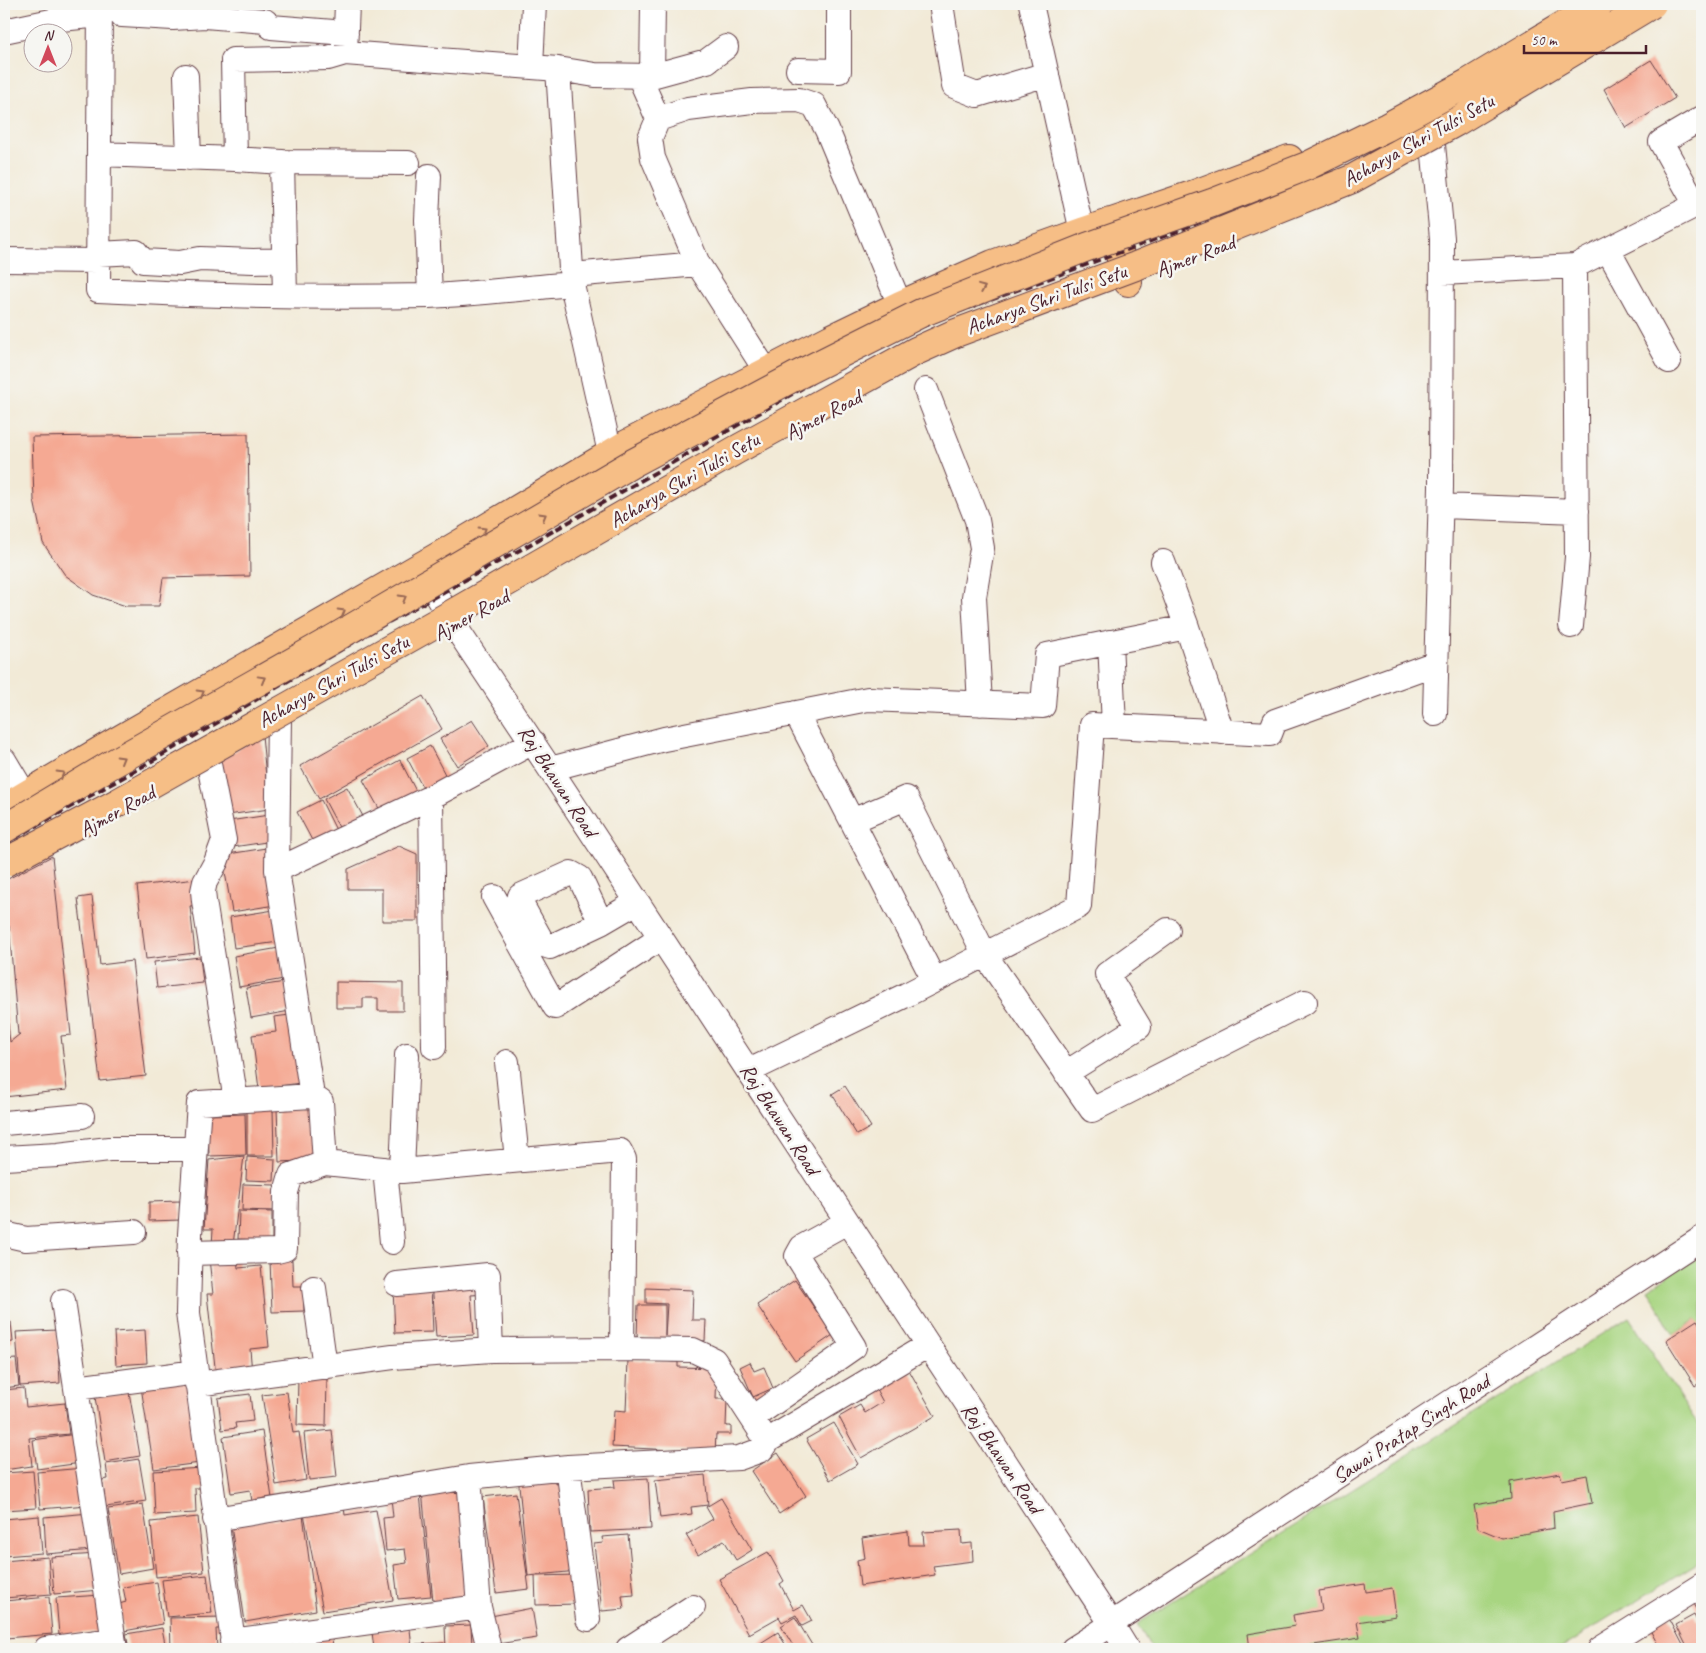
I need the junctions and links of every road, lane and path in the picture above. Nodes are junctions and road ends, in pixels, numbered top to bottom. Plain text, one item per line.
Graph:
1 (347, 4) edge
2 (534, 4) edge
3 (653, 4) edge
4 (838, 4) edge
5 (941, 4) edge
6 (1031, 4) edge
7 (1578, 4) edge
8 (1599, 4) edge
9 (1652, 4) edge
10 (1664, 4) edge
11 (205, 10) edge
12 (107, 12) edge
13 (4, 31) edge
14 (346, 43) junction
15 (726, 47) dead end
16 (531, 67) junction
17 (558, 68) junction
18 (798, 70) dead end
19 (1047, 74) junction
20 (186, 76) dead end
21 (646, 76) junction
22 (1702, 118) edge
23 (658, 119) junction
24 (1433, 145) junction
25 (100, 154) junction
26 (189, 158) junction
27 (235, 159) junction
28 (282, 162) junction
29 (408, 163) dead end
30 (430, 176) dead end
31 (1110, 222) junction
32 (1082, 232) junction
33 (1608, 250) junction
34 (98, 258) junction
35 (4, 260) edge
36 (284, 260) junction
37 (698, 264) junction
38 (1575, 266) junction
39 (1442, 273) junction
40 (572, 279) junction
41 (1128, 282) junction
42 (285, 296) junction
43 (430, 296) junction
44 (900, 305) junction
45 (1669, 361) dead end
46 (766, 371) junction
47 (926, 390) dead end
48 (613, 453) junction
49 (1441, 506) junction
50 (1577, 511) junction
51 (1163, 562) dead end
52 (419, 568) junction
53 (454, 625) junction
54 (1571, 626) dead end
55 (1187, 628) junction
56 (1110, 642) junction
57 (1436, 663) junction
58 (980, 704) junction
59 (796, 713) junction
60 (1435, 714) dead end
61 (280, 717) junction
62 (1114, 726) junction
63 (1222, 732) junction
64 (533, 742) junction
65 (208, 759) junction
66 (4, 760) edge
67 (550, 769) junction
68 (431, 797) junction
69 (15, 802) edge
70 (852, 821) junction
71 (4, 829) edge
72 (4, 863) edge
73 (277, 870) junction
74 (4, 873) edge
75 (494, 898) dead end
76 (637, 902) junction
77 (601, 923) dead end
78 (1168, 930) dead end
79 (661, 938) junction
80 (984, 955) junction
81 (934, 980) junction
82 (1305, 1002) dead end
83 (434, 1046) dead end
84 (407, 1055) dead end
85 (507, 1062) dead end
86 (748, 1071) junction
87 (1066, 1073) junction
88 (312, 1096) junction
89 (236, 1100) junction
90 (82, 1116) dead end
91 (4, 1123) edge
92 (196, 1149) junction
93 (4, 1158) edge
94 (518, 1160) junction
95 (325, 1163) junction
96 (394, 1170) junction
97 (847, 1222) junction
98 (134, 1232) dead end
99 (4, 1234) edge
100 (1702, 1238) edge
101 (392, 1242) dead end
102 (189, 1252) junction
103 (398, 1284) dead end
104 (314, 1288) dead end
105 (63, 1301) dead end
106 (928, 1346) junction
107 (622, 1349) junction
108 (491, 1350) junction
109 (325, 1367) junction
110 (197, 1378) junction
111 (76, 1388) junction
112 (752, 1418) junction
113 (767, 1441) junction
114 (568, 1467) junction
115 (469, 1477) junction
116 (215, 1519) junction
117 (1702, 1585) edge
118 (479, 1606) junction
119 (693, 1607) dead end
120 (588, 1619) dead end
121 (1111, 1622) junction
122 (114, 1644) edge
123 (233, 1645) edge
124 (46, 1649) edge
125 (489, 1649) edge
126 (628, 1649) edge
127 (1073, 1649) edge
128 (1127, 1649) edge
129 (1600, 1649) edge

1 - 14 street
2 - 16 street
3 - 21 street
4 - 18 street
5 - 19 street
6 - 19 street
7 - 31 highway
71 -> 8 highway, Acharya Shri Tulsi Setu, bridge
9 - 72 highway, Acharya Shri Tulsi Setu, bridge
10 - 24 highway, Ajmer Road
11 - 12 street
11 - 14 street
12 - 13 street
12 - 25 street
14 - 16 street
14 - 27 street
15 - 21 street
16 - 17 street
17 - 21 street
17 - 40 street
19 - 32 street
20 - 26 street
21 - 23 street
22 - 33 street
23 - 37 street
23 - 44 street
24 - 39 street
24 - 41 highway, Ajmer Road
25 - 26 street
25 - 34 street
26 - 27 street
27 - 28 street
28 - 29 street
28 - 36 street
30 - 43 street
31 - 32 highway
31 - 41 highway
32 - 44 highway
33 - 38 street
33 - 45 street
34 - 35 street
34 - 36 street
34 - 42 street
36 - 42 street
37 - 40 street
37 - 46 street
38 - 39 street
38 - 50 street
39 - 49 street
40 - 43 street
40 - 48 street
41 - 53 highway, Ajmer Road
42 - 43 street
44 - 46 highway
46 - 48 highway
47 - 58 street
52 -> 48 highway
49 - 50 street
49 - 57 street
50 - 54 street
51 - 55 street
52 - 53 street, Raj Bhawan Road
69 -> 52 highway
53 - 61 highway, Ajmer Road
53 - 64 street, Raj Bhawan Road
55 - 56 street
55 - 63 street
56 - 58 street
56 - 62 street
57 - 60 street
57 - 63 street
58 - 59 street
59 - 67 street
59 - 70 street
61 - 65 highway, Ajmer Road
61 - 73 street
62 - 63 street
62 - 80 street
64 - 67 street, Raj Bhawan Road
64 - 68 street
65 - 74 highway, Ajmer Road
65 - 89 street
66 - 69 street
67 - 76 street, Raj Bhawan Road
68 - 73 street
68 - 83 street
70 - 80 street
70 - 81 street
73 - 88 street
75 - 79 street
76 - 77 street
76 - 79 street, Raj Bhawan Road
78 - 87 street
79 - 86 street, Raj Bhawan Road
80 - 81 street
80 - 87 street
81 - 86 street
82 - 87 street
84 - 96 street
85 - 94 street
86 - 97 street, Raj Bhawan Road
88 - 89 street
88 - 95 street
89 - 92 street
90 - 91 street
92 - 93 street
92 - 102 street
94 - 96 street
94 - 107 street
95 - 96 street
95 - 102 street
96 - 101 street
97 - 106 street, Raj Bhawan Road
97 - 112 street
98 - 99 street
100 - 121 street, Sawai Pratap Singh Road
102 - 110 street
103 - 108 street
104 - 109 street
105 - 111 street
106 - 113 street
106 - 121 street, Raj Bhawan Road
107 - 108 street
107 - 112 street
108 - 109 street
109 - 110 street
110 - 111 street
110 - 116 street
111 - 122 street
112 - 113 street
113 - 114 street
114 - 115 street
114 - 120 street
115 - 116 street
115 - 118 street
116 - 123 street
117 - 129 street
118 - 123 street
118 - 125 street
119 - 126 street
121 - 127 street, Sawai Pratap Singh Road
121 - 128 street, Raj Bhawan Road
122 - 124 street

